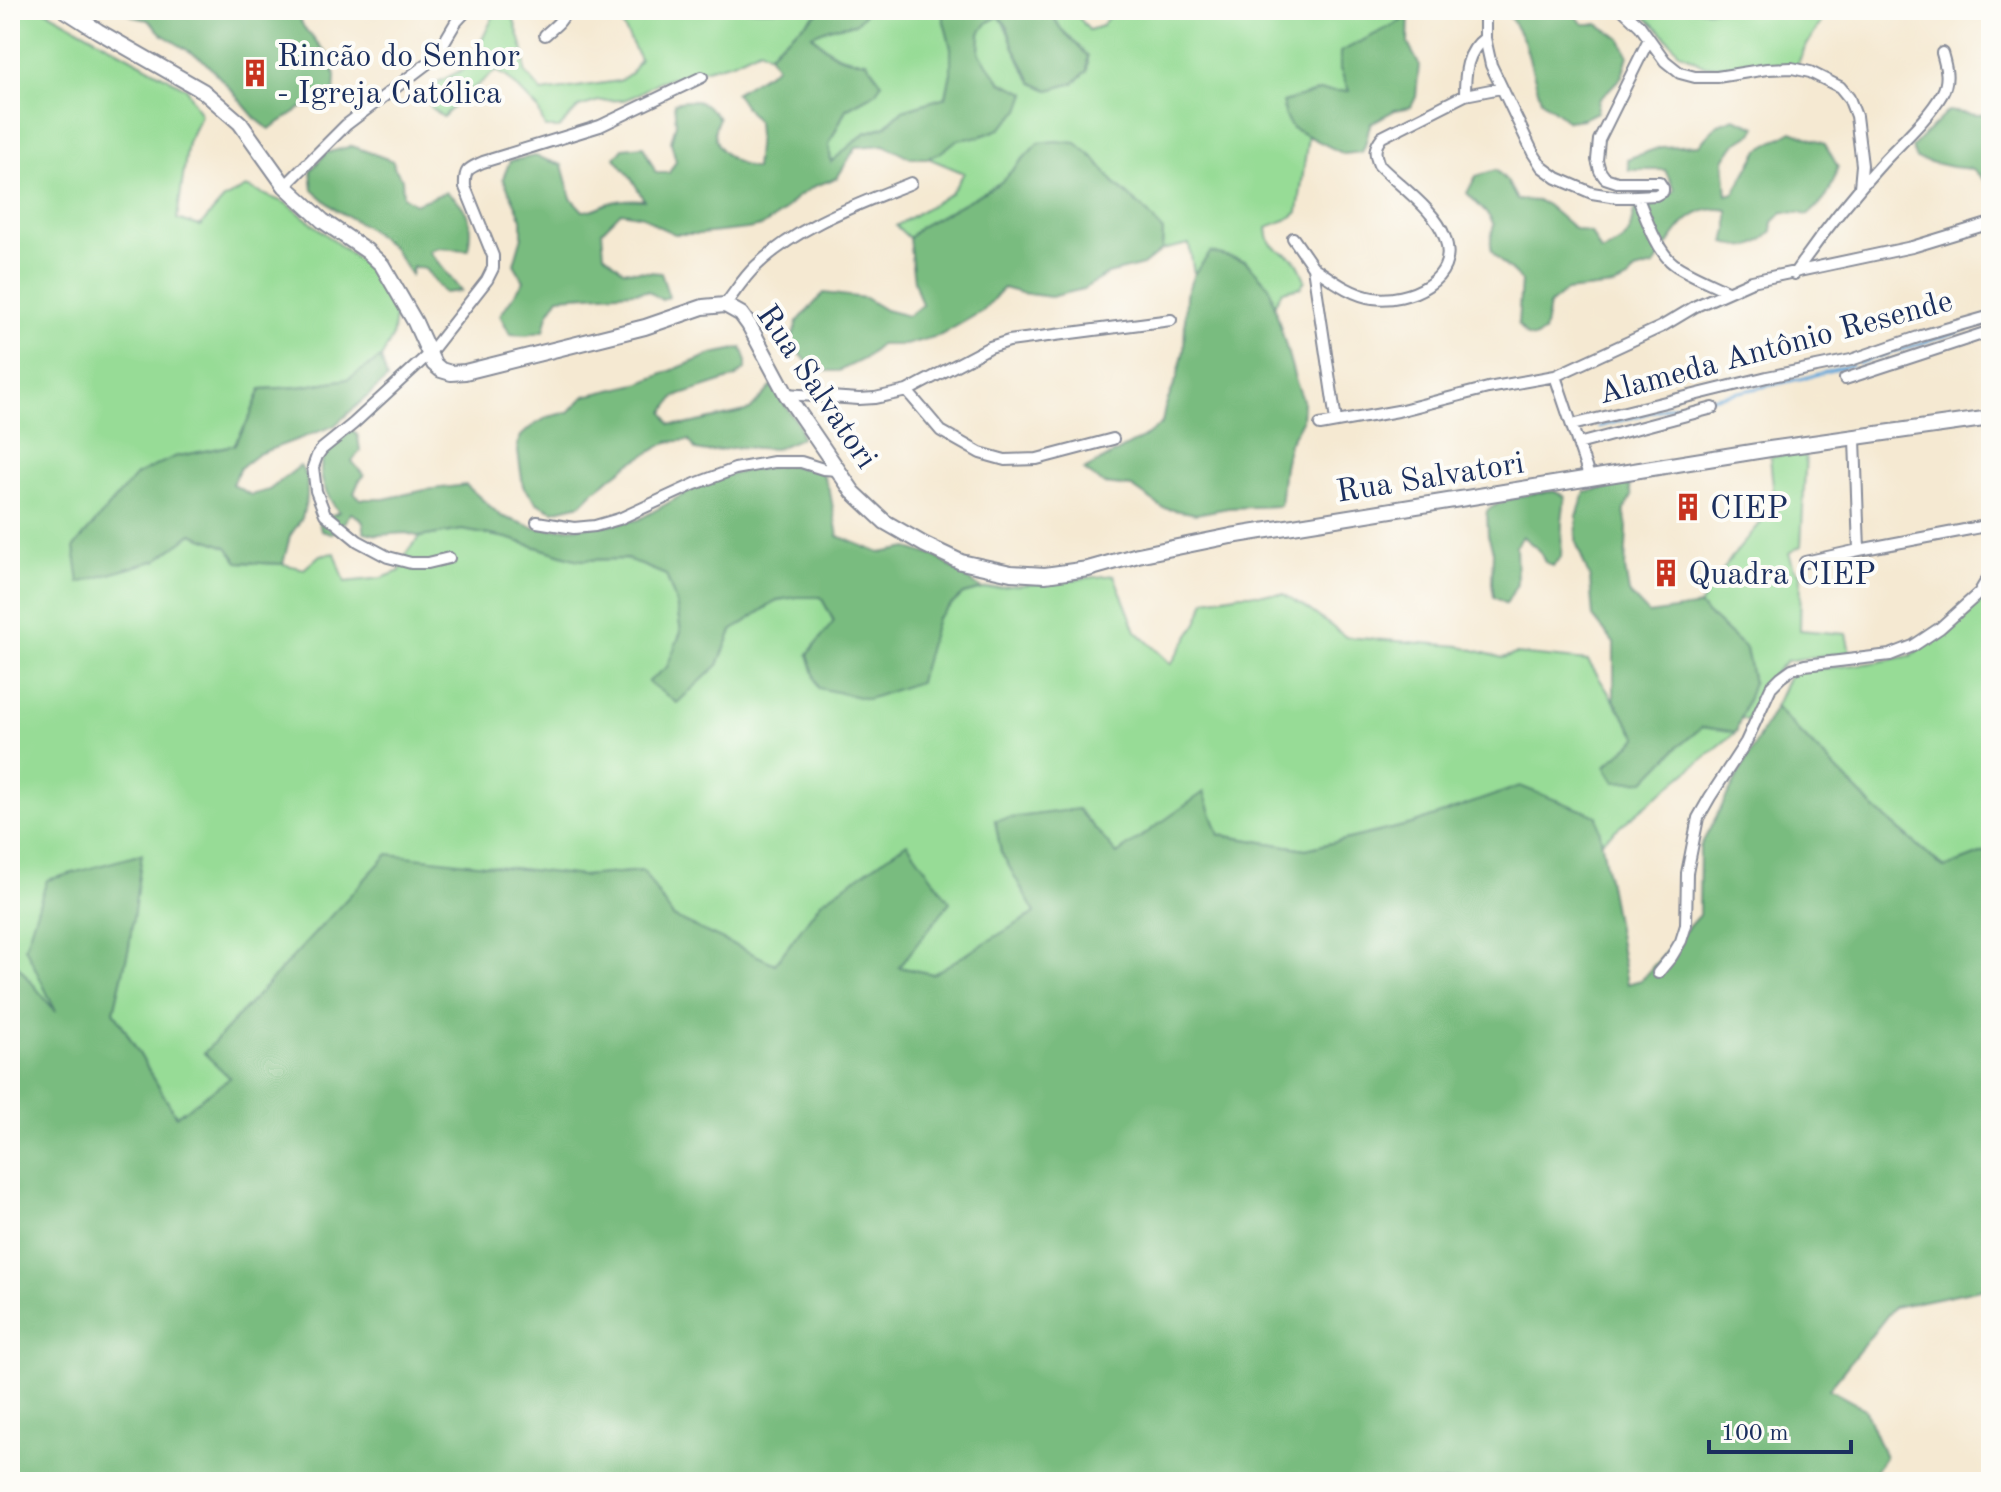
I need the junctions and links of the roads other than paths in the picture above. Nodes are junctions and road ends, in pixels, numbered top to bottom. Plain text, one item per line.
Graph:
1 (65, 10) edge
2 (467, 10) edge
3 (565, 10) edge
4 (1485, 10) edge
5 (1623, 10) edge
6 (545, 35) dead end
7 (1485, 38) junction
8 (1649, 39) junction
9 (1942, 53) dead end
10 (702, 77) dead end
11 (1501, 88) junction
12 (1465, 95) junction
13 (911, 183) dead end
14 (285, 186) junction
15 (1860, 187) junction
16 (1637, 196) junction
17 (1991, 223) edge
18 (1293, 238) dead end
19 (1313, 267) junction
20 (1794, 274) junction
21 (1727, 291) junction
22 (725, 305) junction
23 (1991, 316) edge
24 (1171, 320) dead end
25 (1991, 331) edge
26 (429, 354) junction
27 (1555, 376) junction
28 (1845, 379) dead end
29 (907, 391) junction
30 (786, 394) junction
31 (1713, 408) dead end
32 (1991, 418) edge
33 (1336, 421) junction
34 (1320, 425) dead end
35 (1572, 425) junction
36 (1113, 439) dead end
37 (1855, 439) junction
38 (1578, 444) junction
39 (839, 470) junction
40 (1590, 479) junction
41 (537, 522) dead end
42 (1991, 525) edge
43 (1859, 550) junction
44 (449, 558) dead end
45 (1805, 562) dead end
46 (1991, 573) edge
47 (1658, 973) dead end

1 - 14 street
2 - 14 street
3 - 6 street
4 - 7 street
5 - 8 street
7 - 11 street
7 - 12 street
8 - 15 street
8 - 16 street
9 - 15 street
10 - 26 street
11 - 12 street
11 - 16 street
12 - 19 street
13 - 22 street
14 - 26 street
15 - 20 street
16 - 21 street
17 - 20 street
18 - 19 street
19 - 33 street
20 - 21 street
21 - 27 street
22 - 26 street, Rua Salvatori
22 - 30 street, Rua Salvatori
23 - 35 street, Alameda Antônio Resende
24 - 29 street
25 - 28 street, Alameda Antônio Resende
26 - 44 street
27 - 33 street
27 - 35 street
29 - 30 street
29 - 36 street
30 - 39 street, Rua Salvatori
31 - 38 street, Alameda Antônio Resende
32 - 37 street, Rua Salvatori
33 - 34 street
35 - 38 street
37 - 40 street, Rua Salvatori
37 - 43 street
38 - 40 street
39 - 40 street, Rua Salvatori
39 - 41 street
42 - 43 street
43 - 45 street
46 - 47 street

